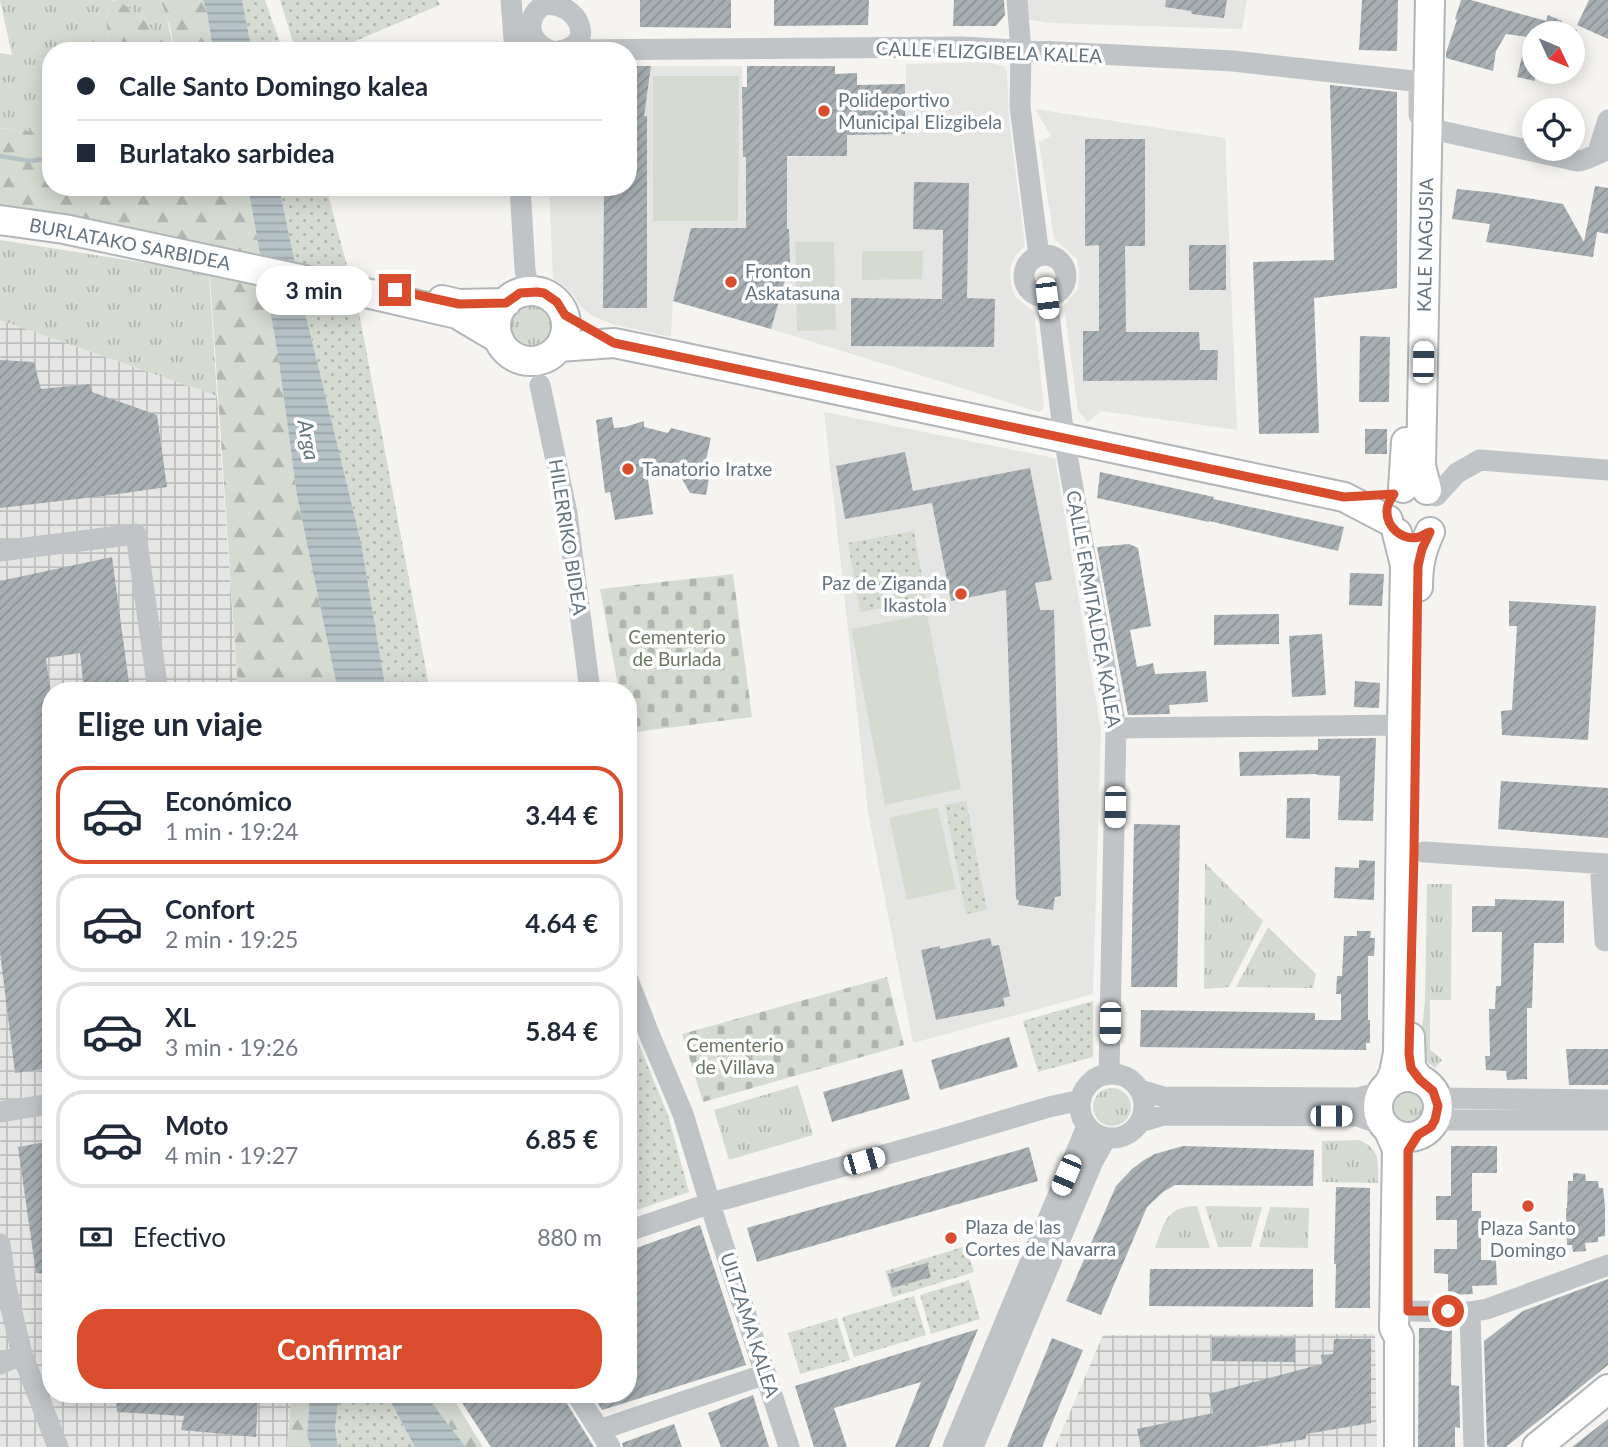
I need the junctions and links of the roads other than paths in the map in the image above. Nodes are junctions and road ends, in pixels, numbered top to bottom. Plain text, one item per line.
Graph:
1 (511, 0) edge
2 (1017, 0) edge
3 (1414, 0) edge
4 (1430, 0) edge
5 (561, 1) edge
6 (538, 42) edge
7 (539, 42) edge
8 (575, 42) edge
9 (637, 45) edge
10 (1021, 51) junction
11 (1413, 81) junction
12 (1608, 120) edge
13 (1427, 128) junction
14 (1603, 151) edge
15 (521, 196) edge
16 (0, 211) edge
17 (0, 220) edge
18 (195, 251) junction
19 (1038, 256) junction
20 (374, 290) junction
21 (518, 297) junction
22 (1047, 298) junction
23 (1416, 310) junction
24 (565, 315) junction
25 (614, 343) junction
26 (508, 348) junction
27 (555, 351) junction
28 (540, 384) junction
29 (1065, 438) junction
30 (1608, 470) edge
31 (1408, 504) junction
32 (0, 551) edge
33 (158, 682) edge
34 (589, 682) edge
35 (1402, 725) junction
36 (1116, 728) junction
37 (1424, 852) dead end
38 (1608, 864) edge
39 (1608, 876) edge
40 (1608, 940) edge
41 (637, 1003) edge
42 (1109, 1074) junction
43 (1386, 1088) junction
44 (1140, 1090) junction
45 (1081, 1100) junction
46 (1608, 1100) edge
47 (42, 1105) edge
48 (1427, 1109) junction
49 (0, 1112) edge
50 (1608, 1120) edge
51 (1140, 1122) junction
52 (1087, 1126) junction
53 (1386, 1128) junction
54 (1106, 1138) junction
55 (711, 1203) junction
56 (637, 1228) edge
57 (0, 1244) edge
58 (1608, 1265) edge
59 (1469, 1312) junction
60 (1404, 1324) junction
61 (22, 1354) junction
62 (0, 1364) edge
63 (766, 1374) junction
64 (1608, 1389) edge
65 (582, 1403) edge
66 (604, 1438) edge
67 (58, 1447) edge
68 (789, 1447) edge
69 (953, 1447) edge
70 (973, 1447) edge
71 (1399, 1447) edge
72 (1474, 1447) edge
73 (1537, 1447) edge

1 - 6 street
2 - 10 street
3 - 11 main road, KALE NAGUSIA
4 - 13 main road, KALE NAGUSIA
5 - 7 street
5 - 8 street
9 - 10 street, CALLE ELIZGIBELA KALEA
10 - 11 street, CALLE ELIZGIBELA KALEA
10 - 19 street
11 - 13 street
11 - 23 main road, KALE NAGUSIA
12 - 14 street
13 - 14 street
13 - 23 main road, KALE NAGUSIA
15 - 21 street
16 - 18 main road, BURLATAKO SARBIDEA
17 - 18 main road, BURLATAKO SARBIDEA
18 - 20 main road, BURLATAKO SARBIDEA
19 - 22 street
19 - 22 street
20 - 21 main road, BURLATAKO SARBIDEA
20 - 26 main road, BURLATAKO SARBIDEA
21 - 24 main road
21 - 26 main road
22 - 29 street, CALLE ERMITALDEA KALEA
23 - 31 main road, KALE NAGUSIA
24 - 25 main road
24 - 27 main road
25 - 27 main road
25 - 29 main road
26 - 27 main road
26 - 28 main road, HILERRIKO BIDEA
27 - 28 main road
28 - 34 street, HILERRIKO BIDEA
29 - 31 main road
29 - 36 street, CALLE ERMITALDEA KALEA
30 - 31 street
31 - 35 main road, KALE NAGUSIA
31 - 48 main road
32 - 33 street
35 - 36 street
35 - 43 main road, KALE NAGUSIA
36 - 42 street, CALLE ERMITALDEA KALEA
37 - 38 street
39 - 40 street
41 - 55 street
42 - 44 street
42 - 45 street
43 - 44 street
43 - 48 main road
43 - 53 main road, KALE NAGUSIA
44 - 51 street
45 - 52 street
45 - 55 street
46 - 48 street
47 - 49 street
48 - 50 street
48 - 53 main road
48 - 60 main road
51 - 53 street
51 - 54 street
52 - 54 street
52 - 69 street
53 - 60 main road, KALE NAGUSIA
54 - 70 street
55 - 56 street
55 - 63 street, ULTZAMA KALEA
57 - 61 street
58 - 59 street
59 - 60 street
59 - 72 street
60 - 71 main road
61 - 62 street
61 - 67 street
63 - 66 street
63 - 68 street, ULTZAMA KALEA
64 - 73 main road
65 - 66 street

